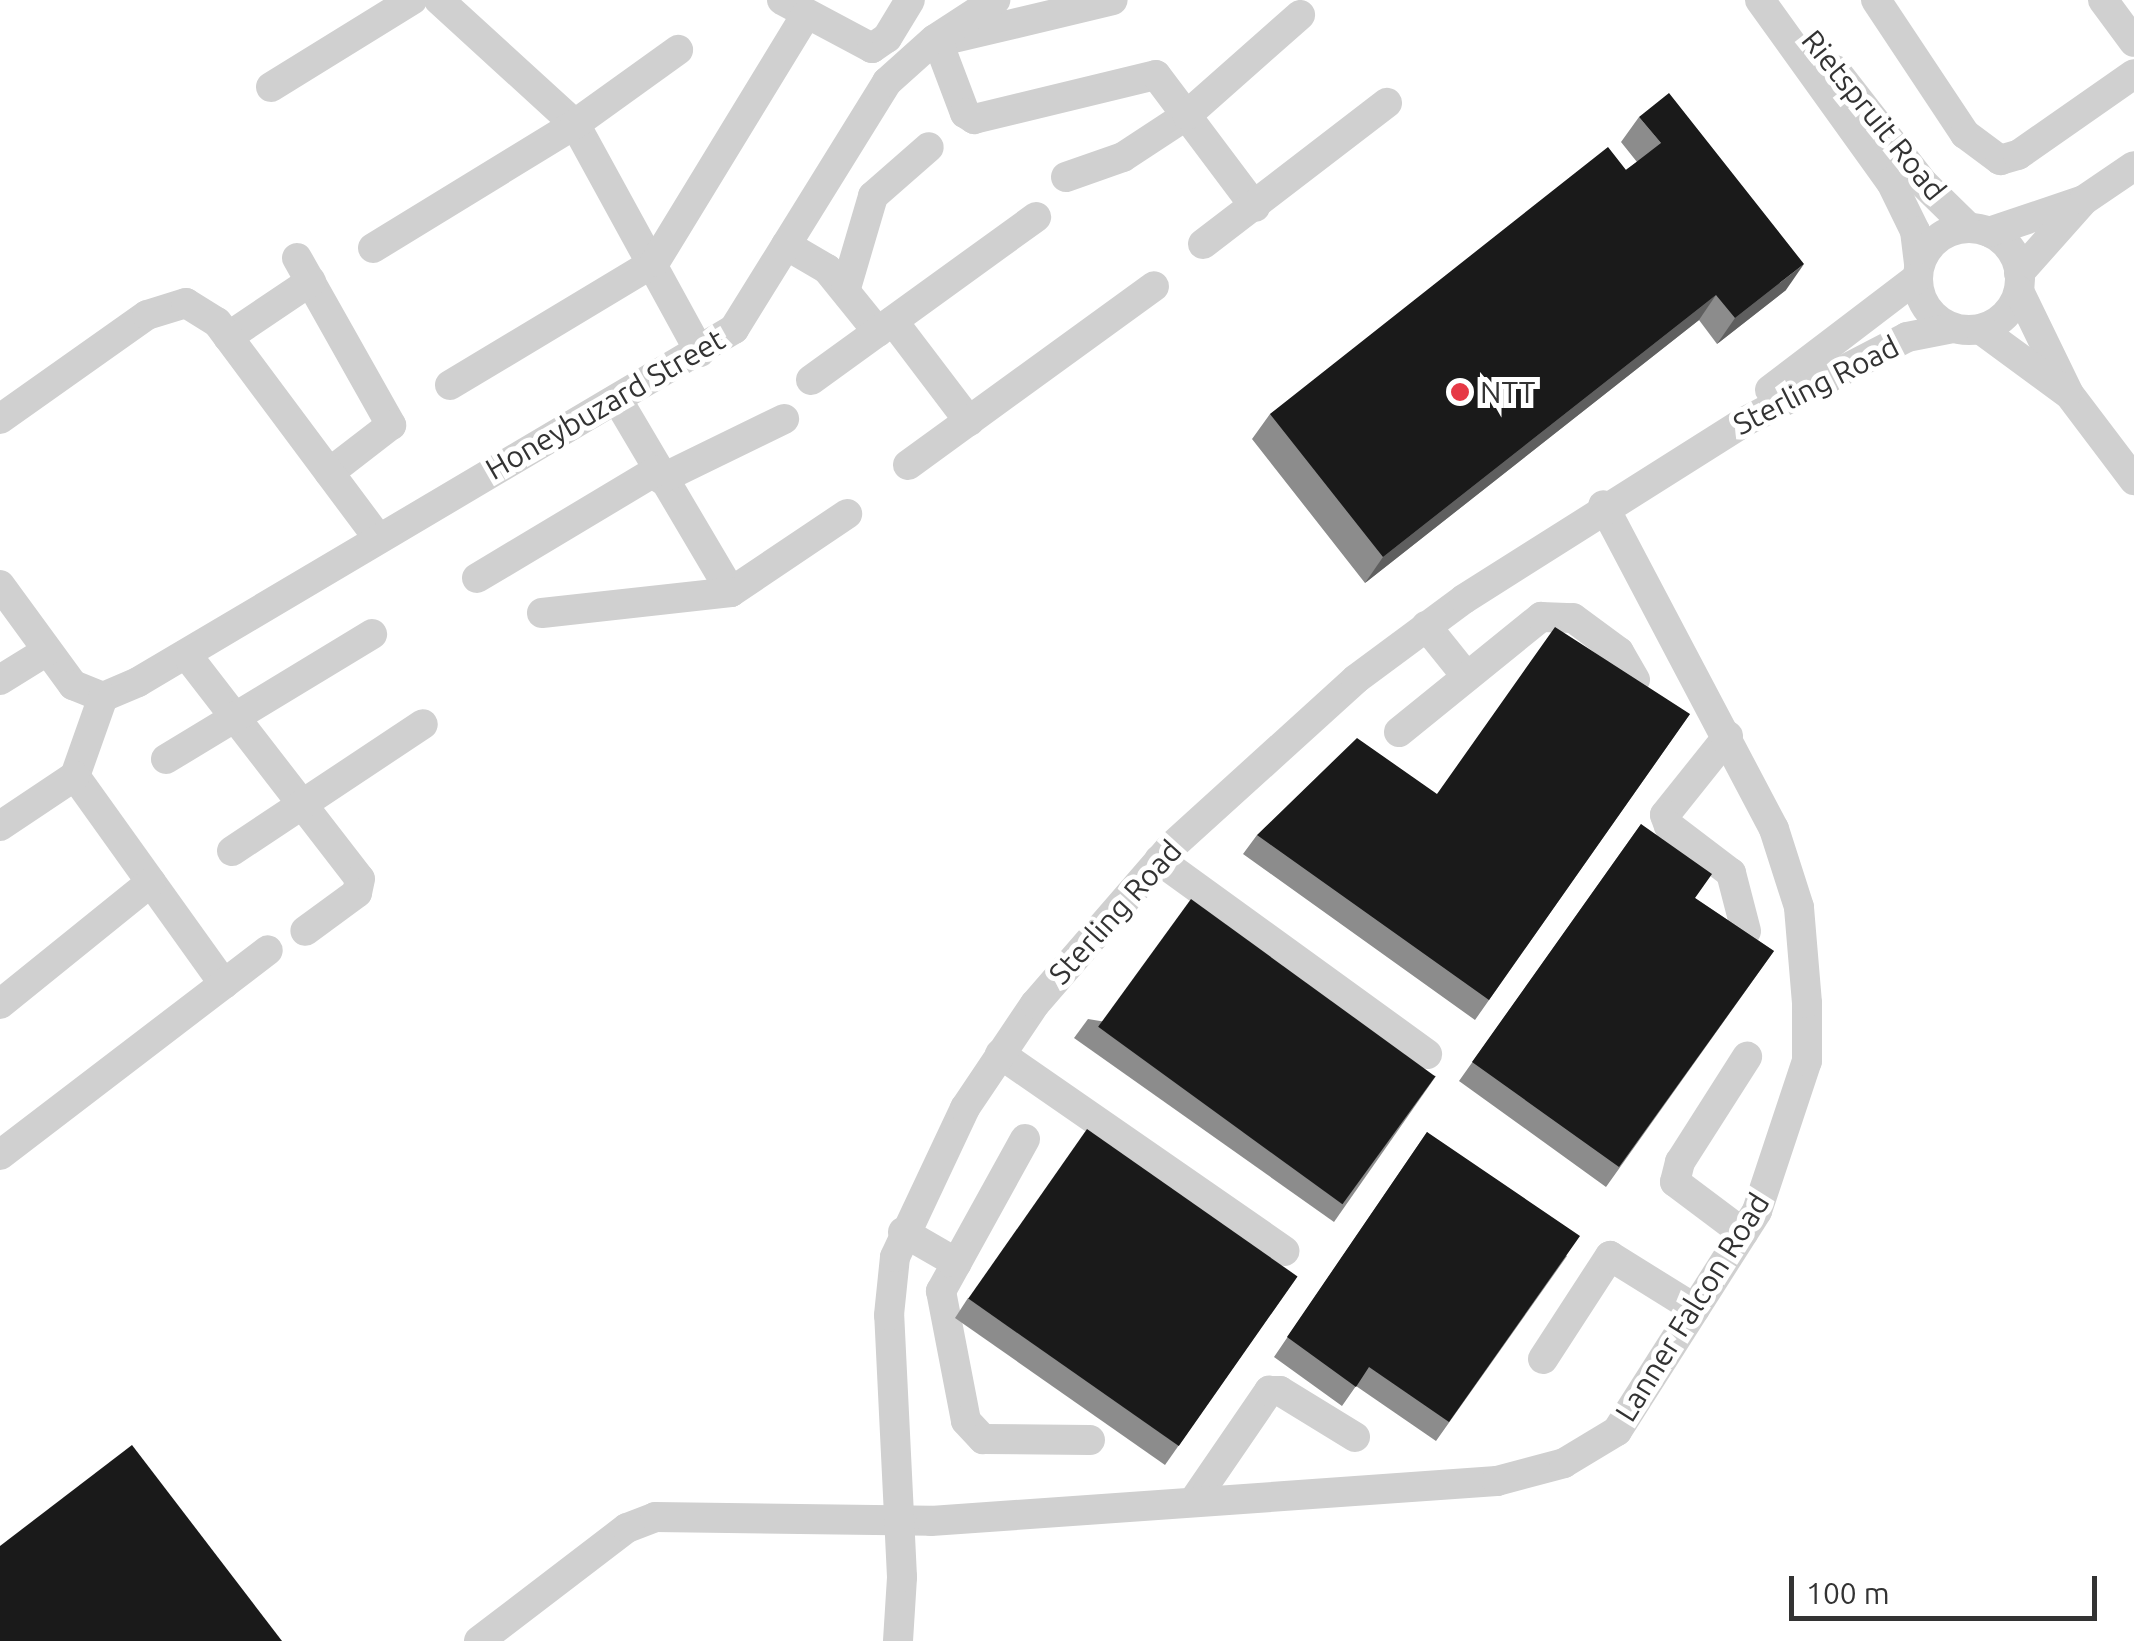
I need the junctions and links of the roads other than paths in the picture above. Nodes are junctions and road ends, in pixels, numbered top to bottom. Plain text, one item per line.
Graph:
1 (412, 0) edge
2 (439, 0) edge
3 (910, 0) edge
4 (996, 0) edge
5 (1113, 0) edge
6 (1760, 0) edge
7 (1782, 0) edge
8 (1876, 0) edge
9 (2103, 0) edge
10 (794, 7) edge
11 (1300, 15) dead end
12 (2134, 42) edge
13 (940, 47) junction
14 (678, 50) dead end
15 (2134, 74) edge
16 (270, 87) dead end
17 (1387, 102) dead end
18 (1187, 115) junction
19 (575, 124) junction
20 (860, 131) junction
21 (929, 147) dead end
22 (2134, 166) edge
23 (1066, 177) dead end
24 (2084, 200) junction
25 (1255, 207) junction
26 (1036, 217) dead end
27 (1979, 230) junction
28 (1203, 244) dead end
29 (786, 245) junction
30 (373, 248) dead end
31 (655, 262) junction
32 (1918, 271) junction
33 (2019, 282) junction
34 (1154, 286) dead end
35 (846, 288) junction
36 (885, 327) junction
37 (1966, 329) junction
38 (228, 337) junction
39 (700, 352) junction
40 (811, 380) dead end
41 (450, 385) dead end
42 (2069, 394) junction
43 (618, 399) junction
44 (4, 407) edge
45 (784, 419) dead end
46 (968, 421) junction
47 (1684, 455) junction
48 (908, 466) dead end
49 (329, 473) junction
50 (659, 475) junction
51 (2134, 480) edge
52 (1603, 505) junction
53 (847, 514) dead end
54 (377, 537) junction
55 (477, 578) dead end
56 (0, 585) edge
57 (731, 592) junction
58 (542, 613) dead end
59 (1426, 626) junction
60 (372, 634) dead end
61 (47, 650) junction
62 (186, 654) junction
63 (1467, 677) junction
64 (0, 680) edge
65 (1636, 680) edge
66 (102, 697) junction
67 (232, 716) junction
68 (423, 724) dead end
69 (1399, 732) dead end
70 (1728, 736) junction
71 (166, 758) dead end
72 (75, 776) junction
73 (303, 802) junction
74 (0, 826) edge
75 (232, 852) dead end
76 (1159, 860) junction
77 (151, 882) junction
78 (306, 931) dead end
79 (1746, 931) edge
80 (268, 950) dead end
81 (224, 984) junction
82 (0, 1004) edge
83 (1000, 1054) junction
84 (1427, 1054) dead end
85 (1747, 1057) dead end
86 (1025, 1139) dead end
87 (0, 1156) edge
88 (903, 1232) junction
89 (1743, 1234) junction
90 (1285, 1251) dead end
91 (956, 1263) junction
92 (1695, 1309) junction
93 (1544, 1359) dead end
94 (1355, 1436) dead end
95 (1090, 1440) dead end
96 (1193, 1502) junction
97 (898, 1522) junction
98 (902, 1577) junction
99 (479, 1641) edge
100 (898, 1641) edge
101 (918, 1641) edge

1 - 16 street
2 - 19 street
3 - 10 street
4 - 20 street, Honeybuzard Street
5 - 13 street, Honeybuzard Street
6 - 32 street, Rietspruit Road
7 - 27 street, Rietspruit Road
8 - 15 street
9 - 12 street
10 - 31 street
11 - 18 street
13 - 18 street
13 - 20 street, Honeybuzard Street
14 - 19 street
17 - 25 street
18 - 23 street
18 - 25 street
19 - 30 street
19 - 31 street
20 - 29 street, Honeybuzard Street
21 - 35 street
22 - 24 street
24 - 27 street
24 - 33 street
25 - 28 street
26 - 36 street
27 - 32 street
27 - 33 street
29 - 35 street
29 - 39 street, Honeybuzard Street
31 - 39 street
31 - 41 street
32 - 37 street
32 - 47 street, Sterling Road
33 - 37 street
33 - 42 street
34 - 46 street
35 - 36 street
36 - 40 street
36 - 46 street
37 - 42 street
37 - 47 street, Sterling Road
38 - 44 street
38 - 49 street
38 - 49 street
39 - 43 street, Honeybuzard Street
42 - 51 street
43 - 50 street
43 - 54 street, Honeybuzard Street
45 - 50 street
46 - 48 street
47 - 52 street, Sterling Road
49 - 54 street
50 - 55 street
50 - 57 street
52 - 59 street, Sterling Road
52 - 70 street, Lanner Falcon Road
53 - 57 street
54 - 62 street, Honeybuzard Street
56 - 61 street
57 - 58 street
59 - 63 street
59 - 76 street, Sterling Road
60 - 67 street
61 - 64 street
61 - 66 street
62 - 66 street, Honeybuzard Street
62 - 67 street
63 - 65 street
63 - 69 street
66 - 72 street
67 - 71 street
67 - 73 street
68 - 73 street
70 - 79 street
70 - 89 street, Lanner Falcon Road
72 - 74 street
72 - 77 street
73 - 75 street
73 - 78 street
76 - 83 street, Sterling Road
76 - 84 street
77 - 81 street
77 - 82 street
80 - 81 street
81 - 87 street
83 - 88 street, Sterling Road
83 - 90 street
85 - 89 street
86 - 91 street
88 - 91 street
88 - 97 street, Sterling Road
89 - 92 street, Lanner Falcon Road
91 - 95 street
92 - 93 street
92 - 96 street, Lanner Falcon Road
94 - 96 street
96 - 97 street, Lanner Falcon Road
97 - 98 street, Sterling Road
97 - 99 street, Lanner Falcon Road
98 - 100 street, Sterling Road
98 - 101 street, Sterling Road

